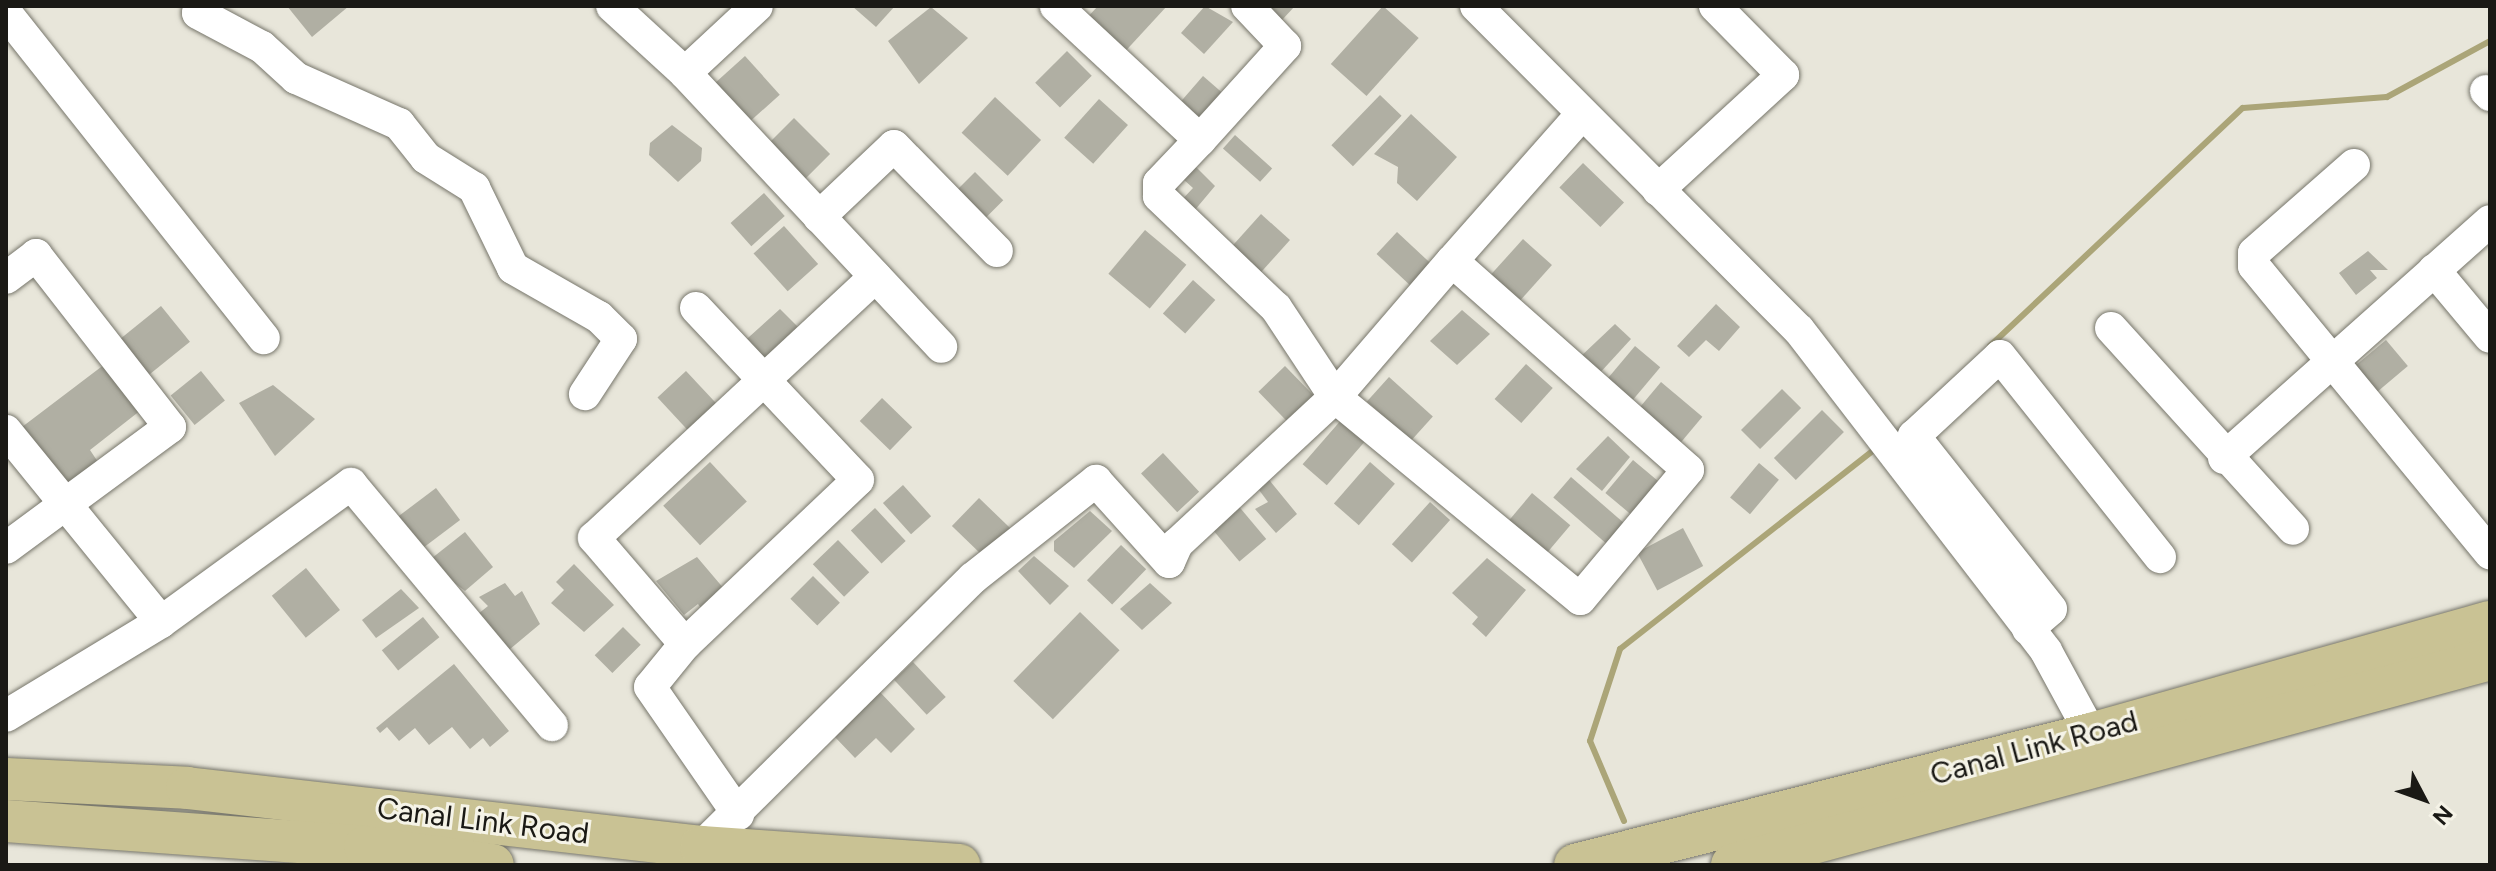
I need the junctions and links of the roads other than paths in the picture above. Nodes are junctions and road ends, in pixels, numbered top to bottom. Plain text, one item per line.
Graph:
1 (200, 6) edge
2 (612, 6) edge
3 (757, 6) edge
4 (1056, 6) edge
5 (1247, 6) edge
6 (1476, 6) edge
7 (1715, 6) edge
8 (6, 13) edge
9 (685, 73) junction
10 (1582, 114) junction
11 (1200, 140) junction
12 (2354, 165) dead end
13 (1658, 190) junction
14 (819, 217) junction
15 (2490, 221) edge
16 (997, 251) dead end
17 (1452, 261) junction
18 (2434, 270) junction
19 (875, 277) junction
20 (6, 278) edge
21 (696, 308) dead end
22 (2111, 328) dead end
23 (2490, 337) edge
24 (264, 338) dead end
25 (941, 347) dead end
26 (2329, 362) junction
27 (765, 381) junction
28 (585, 394) dead end
29 (1335, 397) junction
30 (6, 431) edge
31 (2224, 458) junction
32 (1915, 461) junction
33 (65, 503) junction
34 (2293, 529) dead end
35 (6, 548) edge
36 (2490, 553) edge
37 (2160, 557) dead end
38 (161, 622) junction
39 (2490, 622) edge
40 (685, 644) junction
41 (2490, 659) edge
42 (6, 716) edge
43 (552, 725) dead end
44 (2091, 734) junction
45 (6, 779) edge
46 (738, 814) junction
47 (6, 821) edge
48 (367, 840) edge
49 (692, 856) edge
50 (493, 865) edge
51 (959, 865) edge
52 (1575, 865) edge
53 (1732, 865) edge

1 - 28 street
2 - 9 street
3 - 9 street
4 - 11 street
5 - 11 street
6 - 10 street
7 - 13 street
8 - 24 street
9 - 14 street
10 - 13 street
10 - 17 street
11 - 29 street
12 - 26 street
13 - 32 street
14 - 16 street
14 - 19 street
15 - 18 street
17 - 29 street
17 - 29 street
18 - 23 street
18 - 26 street
19 - 25 street
19 - 27 street
20 - 33 street
21 - 27 street
22 - 31 street
26 - 31 street
26 - 36 street
27 - 40 street
27 - 40 street
29 - 46 street
30 - 33 street
31 - 34 street
32 - 37 street
32 - 44 street
33 - 35 street
33 - 38 street
38 - 42 street
38 - 43 street
39 - 44 main road, Canal Link Road
40 - 46 street
41 - 53 main road, Canal Link Road
44 - 52 main road, Canal Link Road
45 - 48 main road, Canal Link Road
46 - 49 street
47 - 48 main road, Canal Link Road
48 - 49 main road, Canal Link Road
48 - 50 main road, Canal Link Road
49 - 51 main road, Canal Link Road

